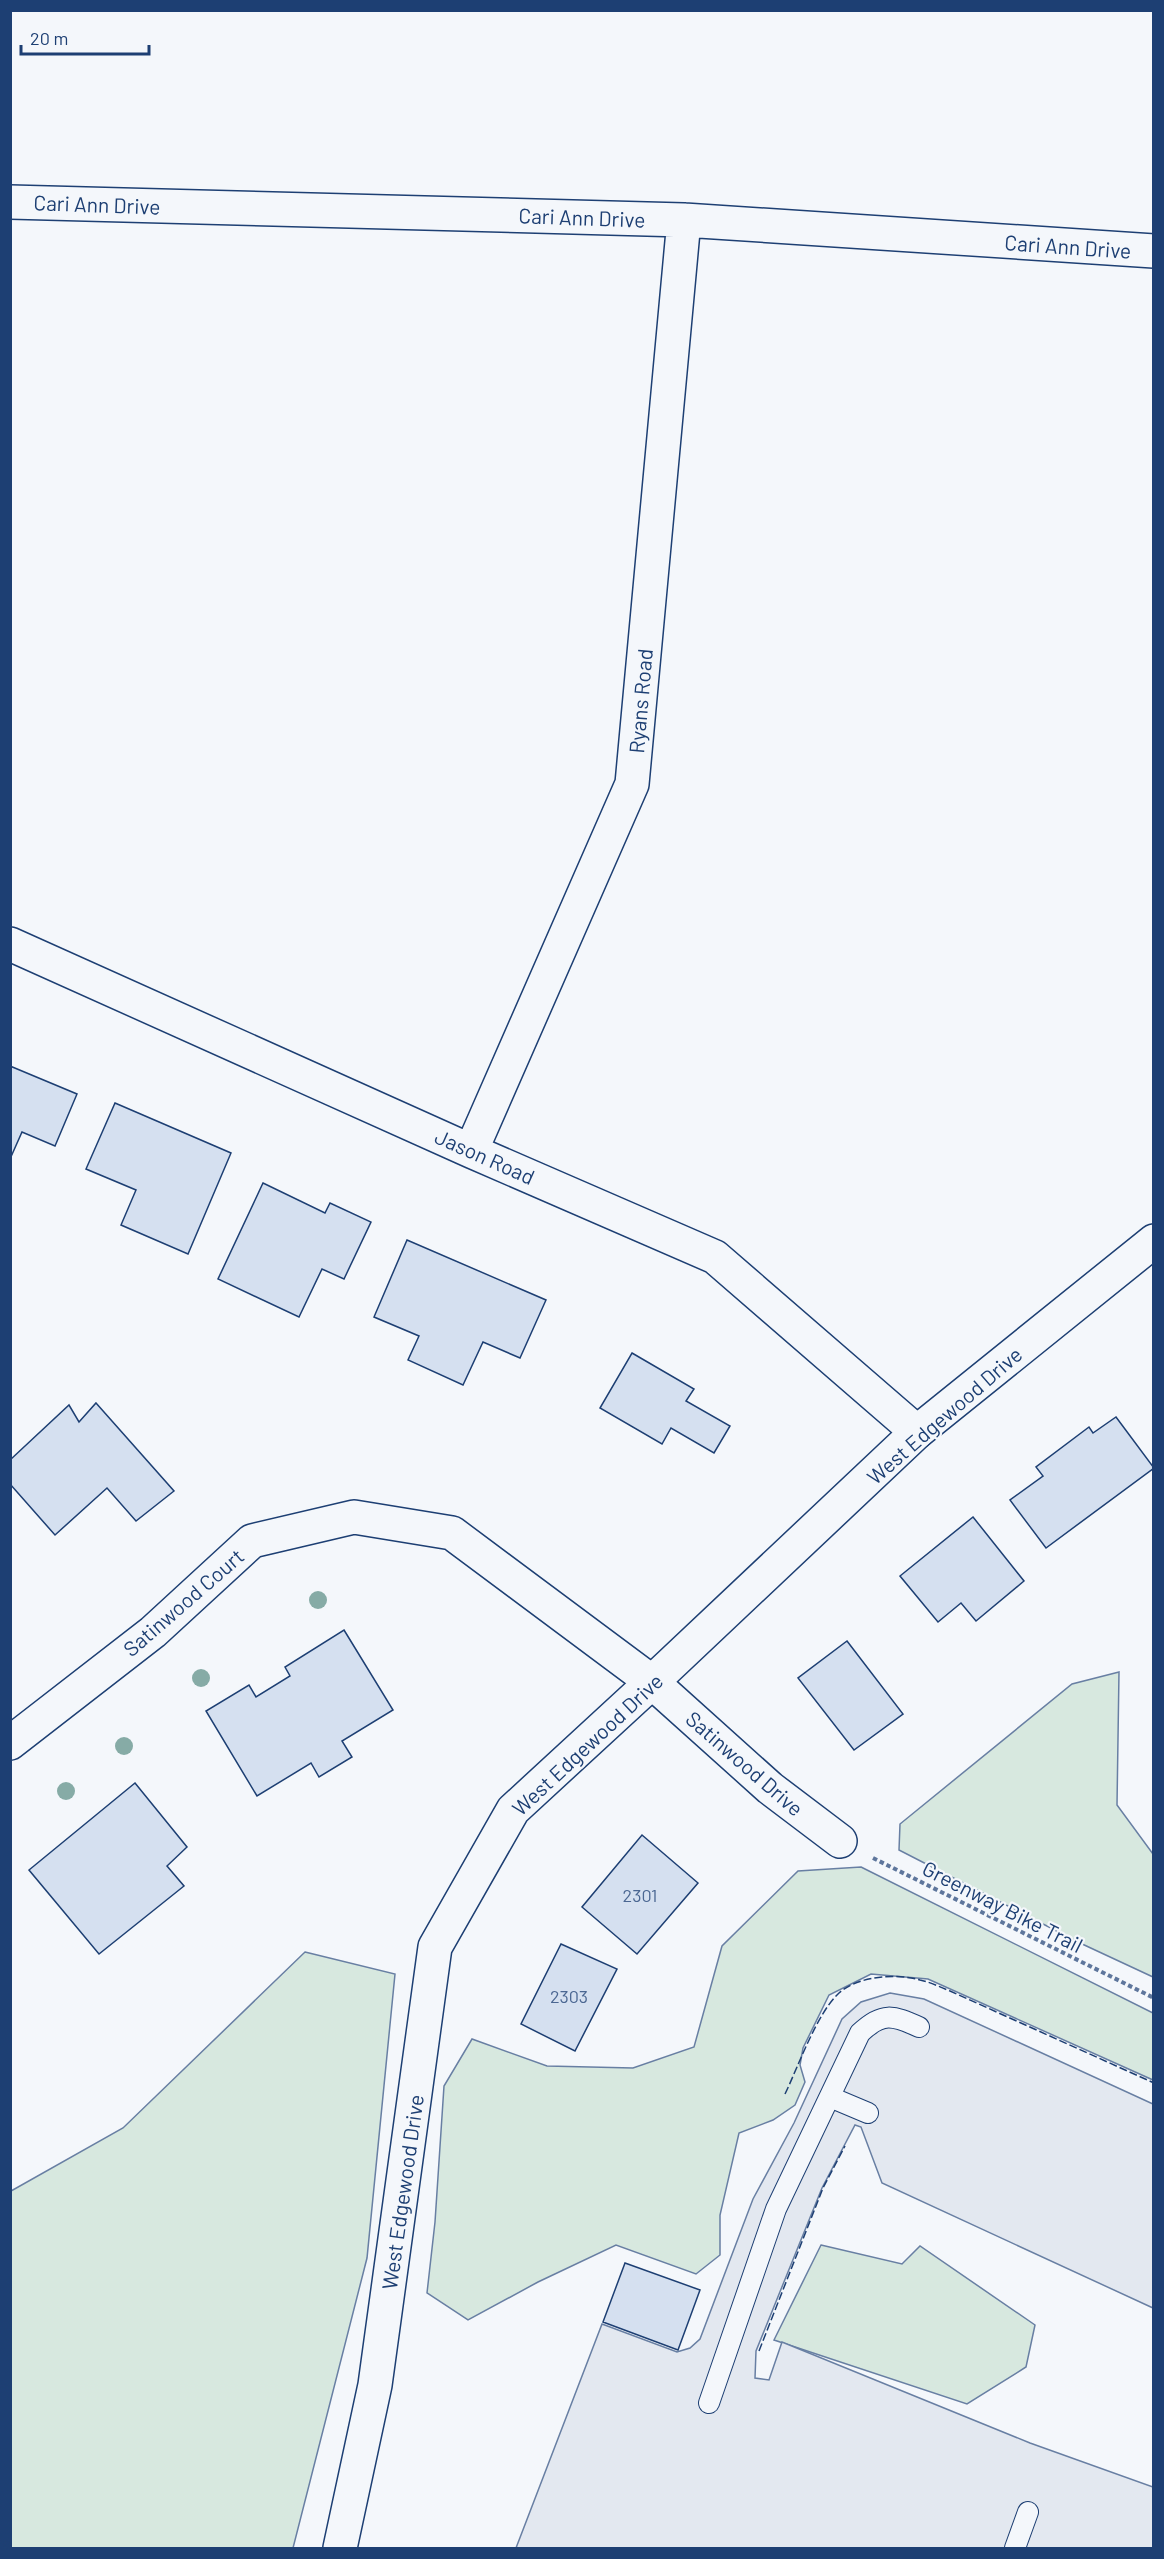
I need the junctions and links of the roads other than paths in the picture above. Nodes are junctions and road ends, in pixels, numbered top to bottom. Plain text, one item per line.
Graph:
1 (10, 202) edge
2 (684, 220) junction
3 (1154, 251) edge
4 (10, 944) edge
5 (471, 1150) junction
6 (1154, 1241) edge
7 (917, 1432) junction
8 (652, 1682) junction
9 (10, 1743) edge
10 (840, 1841) road end
11 (919, 2027) dead end
12 (830, 2097) junction
13 (868, 2113) dead end
14 (709, 2403) dead end
15 (1028, 2512) dead end
16 (340, 2548) edge
17 (1016, 2548) edge

1 - 2 street, Cari Ann Drive
2 - 3 street, Cari Ann Drive
2 - 5 street, Ryans Road
4 - 5 street, Jason Road
5 - 7 street, Jason Road
6 - 7 street, West Edgewood Drive
7 - 8 street, West Edgewood Drive
8 - 9 street, Satinwood Court
8 - 10 street, Satinwood Drive
8 - 16 street, West Edgewood Drive
11 - 12 lane
12 - 13 lane
12 - 14 lane
15 - 17 lane

